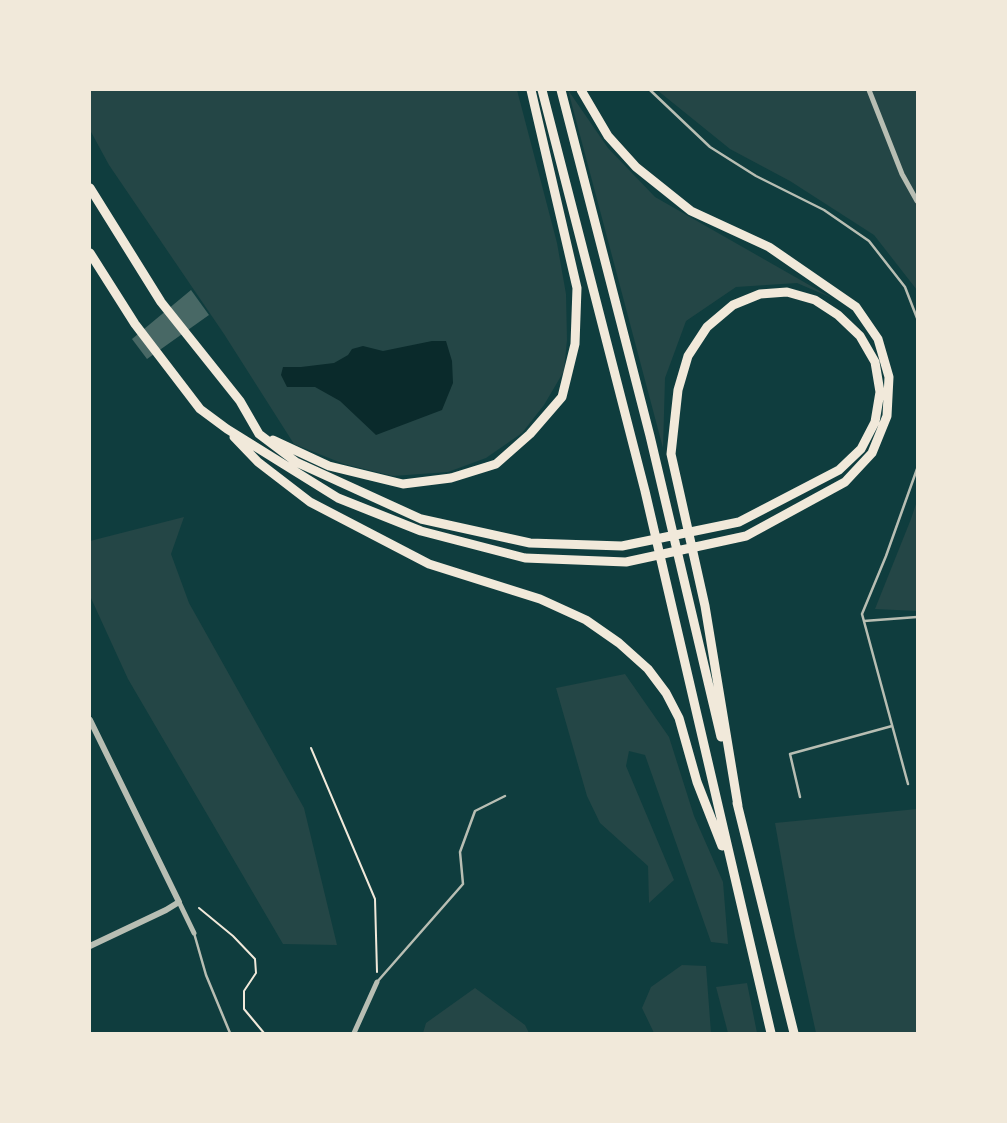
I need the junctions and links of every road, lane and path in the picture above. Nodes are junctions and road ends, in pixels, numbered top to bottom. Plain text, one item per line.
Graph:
1 (531, 90) edge
2 (542, 90) edge
3 (561, 90) edge
4 (581, 90) edge
5 (650, 90) edge
6 (868, 90) edge
7 (90, 188) edge
8 (917, 201) edge
9 (90, 253) edge
10 (917, 318) edge
11 (227, 429) junction
12 (259, 434) junction
13 (917, 469) edge
14 (917, 617) edge
15 (864, 621) junction
16 (90, 720) edge
17 (892, 726) junction
18 (311, 748) dead end
19 (908, 784) dead end
20 (505, 796) dead end
21 (800, 797) dead end
22 (738, 806) junction
23 (732, 872) junction
24 (179, 902) junction
25 (199, 908) dead end
26 (194, 933) joint
27 (90, 946) edge
28 (377, 982) junction
29 (230, 1033) edge
30 (264, 1033) edge
31 (354, 1033) edge
32 (772, 1033) edge
33 (794, 1033) edge

1 - 12 highway
2 - 23 highway
3 - 22 highway
4 - 11 highway
5 - 10 lane
6 - 8 street
7 - 12 highway
9 - 11 highway
11 - 23 highway
12 - 22 highway
13 - 15 lane
14 - 15 lane
15 - 17 lane
16 - 24 street
17 - 19 lane
17 - 21 lane
18 - 28 path
20 - 28 lane
22 - 33 highway
23 - 32 highway
24 - 26 street
24 - 27 street
25 - 30 path
26 - 29 lane
28 - 31 street

